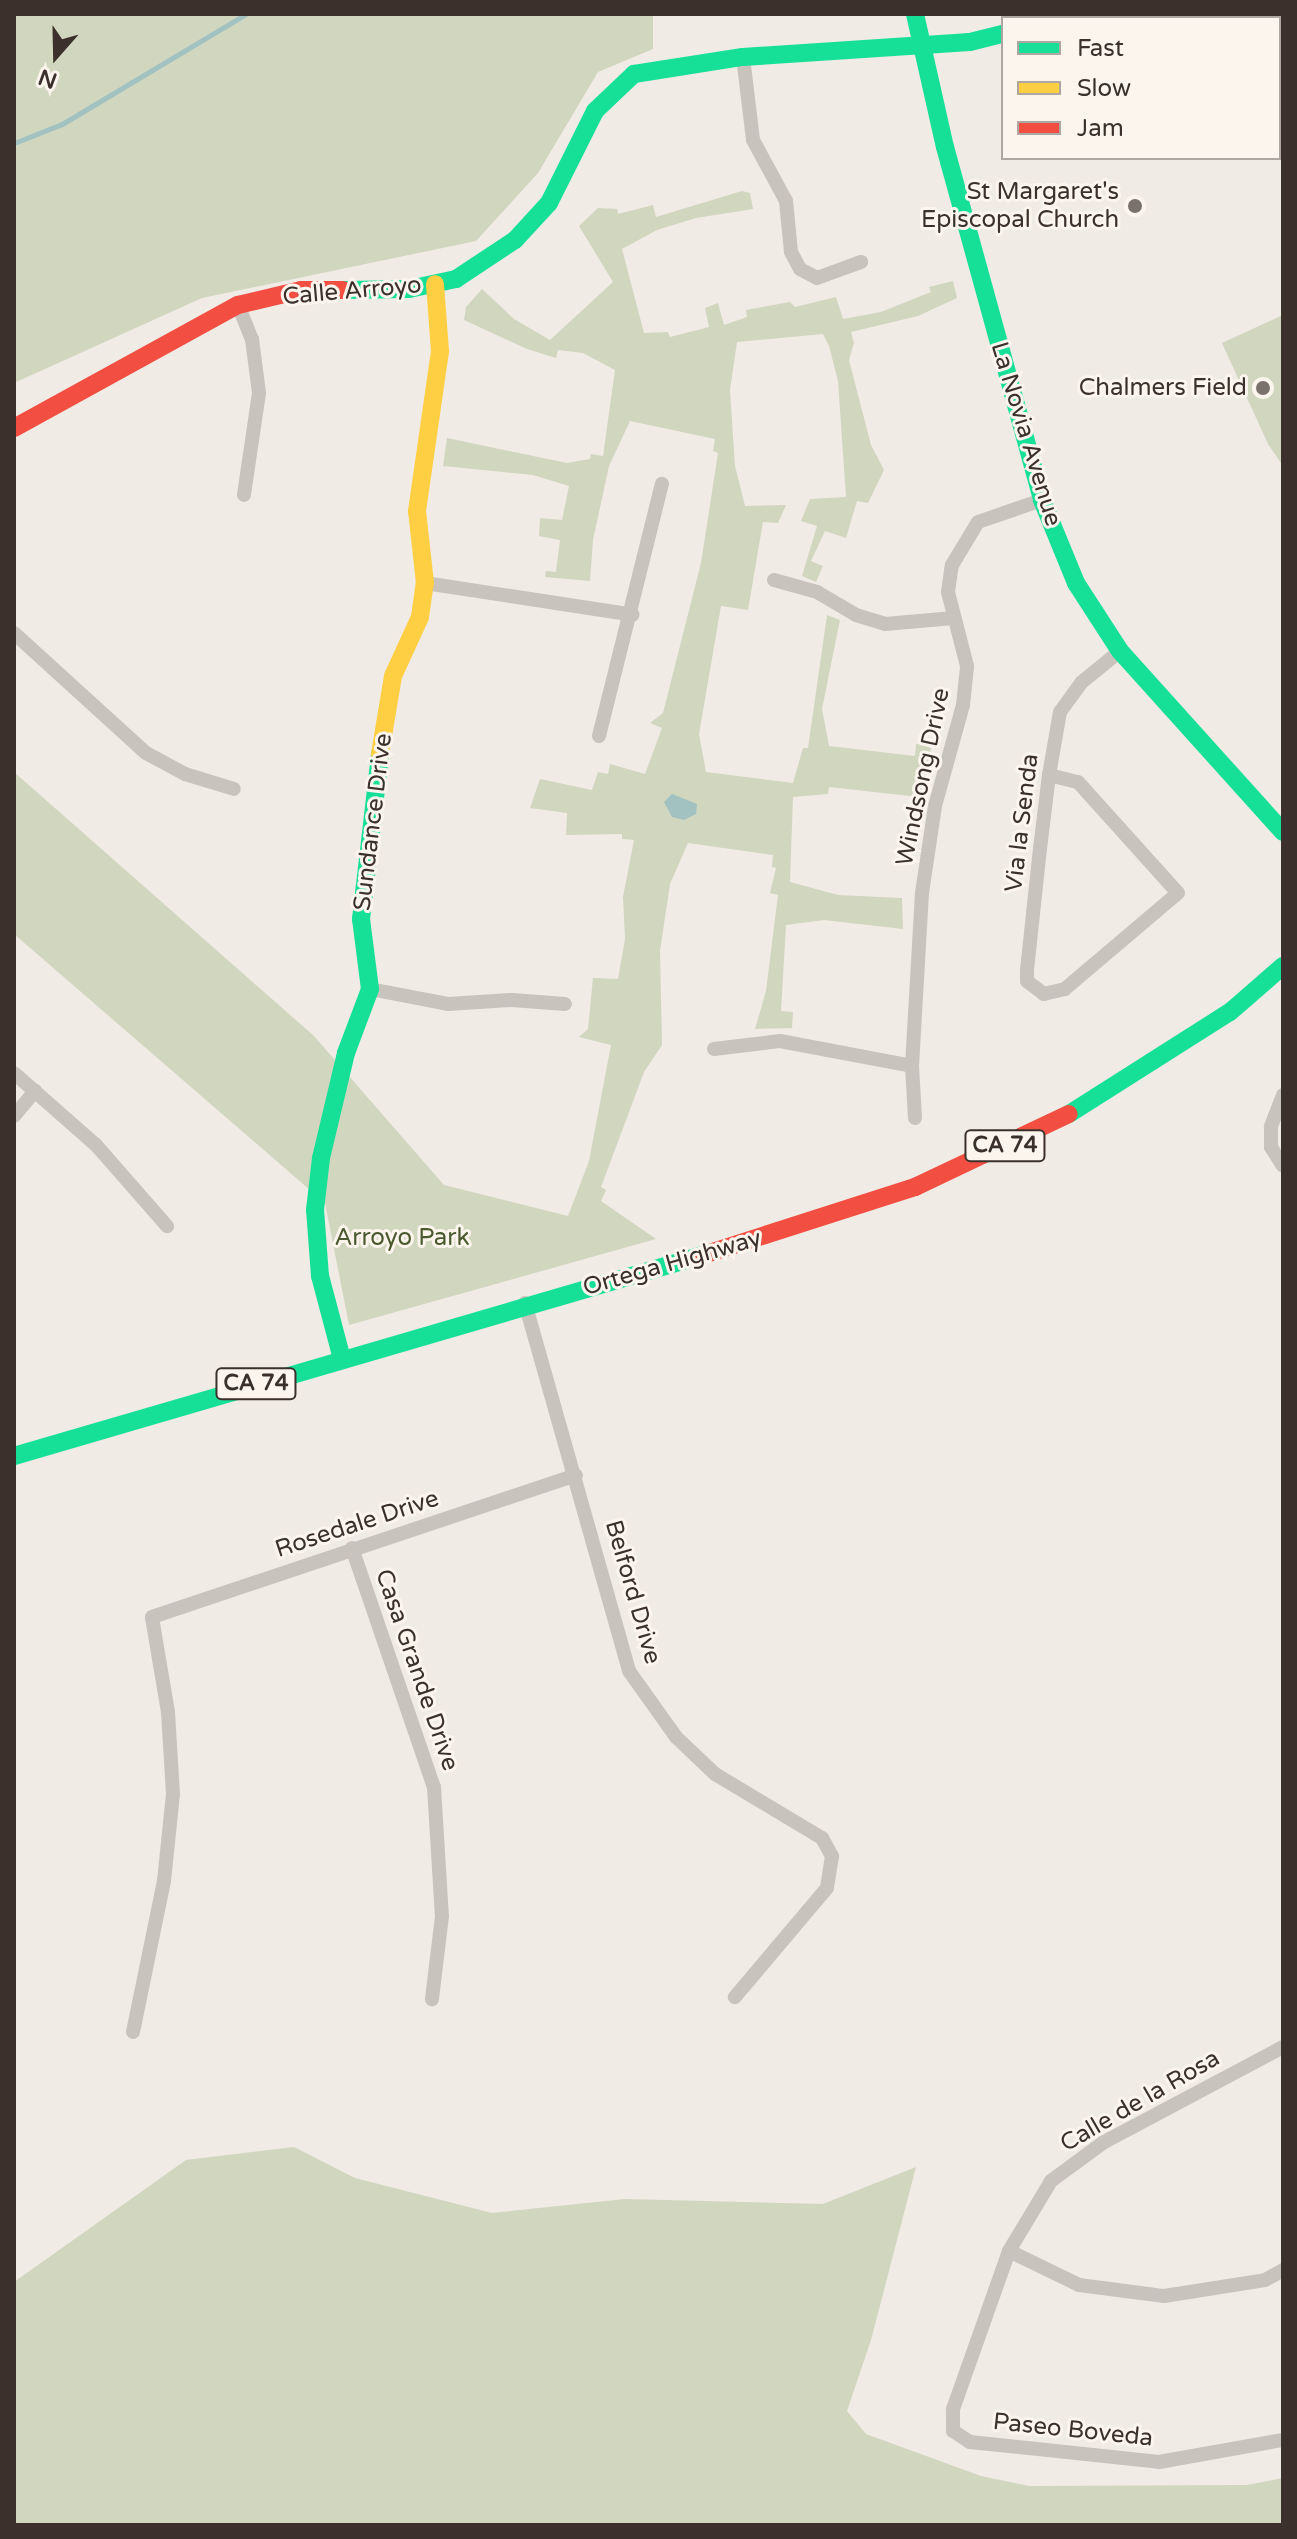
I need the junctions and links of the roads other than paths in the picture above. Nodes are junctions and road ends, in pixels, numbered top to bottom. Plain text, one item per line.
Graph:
1 (915, 14) edge
2 (1001, 34) edge
3 (923, 44) junction
4 (743, 57) junction
5 (861, 262) dead end
6 (435, 284) junction
7 (238, 305) junction
8 (14, 428) edge
9 (662, 484) dead end
10 (244, 495) dead end
11 (1042, 500) junction
12 (774, 580) dead end
13 (425, 583) junction
14 (633, 615) junction
15 (954, 618) junction
16 (14, 633) edge
17 (1120, 651) junction
18 (599, 736) dead end
19 (1049, 775) junction
20 (234, 789) dead end
21 (1283, 832) edge
22 (1283, 966) edge
23 (370, 989) junction
24 (565, 1004) dead end
25 (714, 1049) dead end
26 (912, 1066) junction
27 (14, 1073) edge
28 (35, 1091) junction
29 (1283, 1095) edge
30 (14, 1116) edge
31 (915, 1118) dead end
32 (1283, 1166) edge
33 (167, 1226) dead end
34 (525, 1303) junction
35 (342, 1359) junction
36 (14, 1456) edge
37 (576, 1475) junction
38 (352, 1548) junction
39 (735, 1997) dead end
40 (432, 1999) dead end
41 (133, 2032) dead end
42 (1283, 2047) edge
43 (1009, 2251) junction
44 (1283, 2270) edge
45 (1283, 2440) edge

1 - 3 main road, La Novia Avenue
2 - 3 main road, Calle Arroyo
3 - 4 main road, Calle Arroyo
3 - 11 main road, La Novia Avenue
4 - 5 street
4 - 6 main road, Calle Arroyo
6 - 7 main road, Calle Arroyo
6 - 13 main road, Sundance Drive
7 - 8 main road, Calle Arroyo
7 - 10 street
9 - 14 street
11 - 15 street, Windsong Drive
11 - 17 main road, La Novia Avenue
12 - 15 street
13 - 14 street
13 - 23 main road, Sundance Drive
14 - 18 street
15 - 26 street, Windsong Drive
16 - 20 street
17 - 19 street, Via la Senda
17 - 21 main road, La Novia Avenue
19 - 19 street, Via la Senda
22 - 34 main road, Ortega Highway / CA 74
23 - 24 street
23 - 35 main road, Sundance Drive
25 - 26 street
26 - 31 street, Windsong Drive
27 - 28 street
28 - 30 street
28 - 33 street
29 - 32 street
34 - 35 main road, Ortega Highway / CA 74
34 - 37 street, Belford Drive
35 - 36 main road, Ortega Highway / CA 74
37 - 38 street, Rosedale Drive
37 - 39 street, Belford Drive
38 - 40 street, Casa Grande Drive
38 - 41 street, Rosedale Drive
42 - 43 street, Calle de la Rosa
43 - 44 street
43 - 45 street, Paseo Boveda

